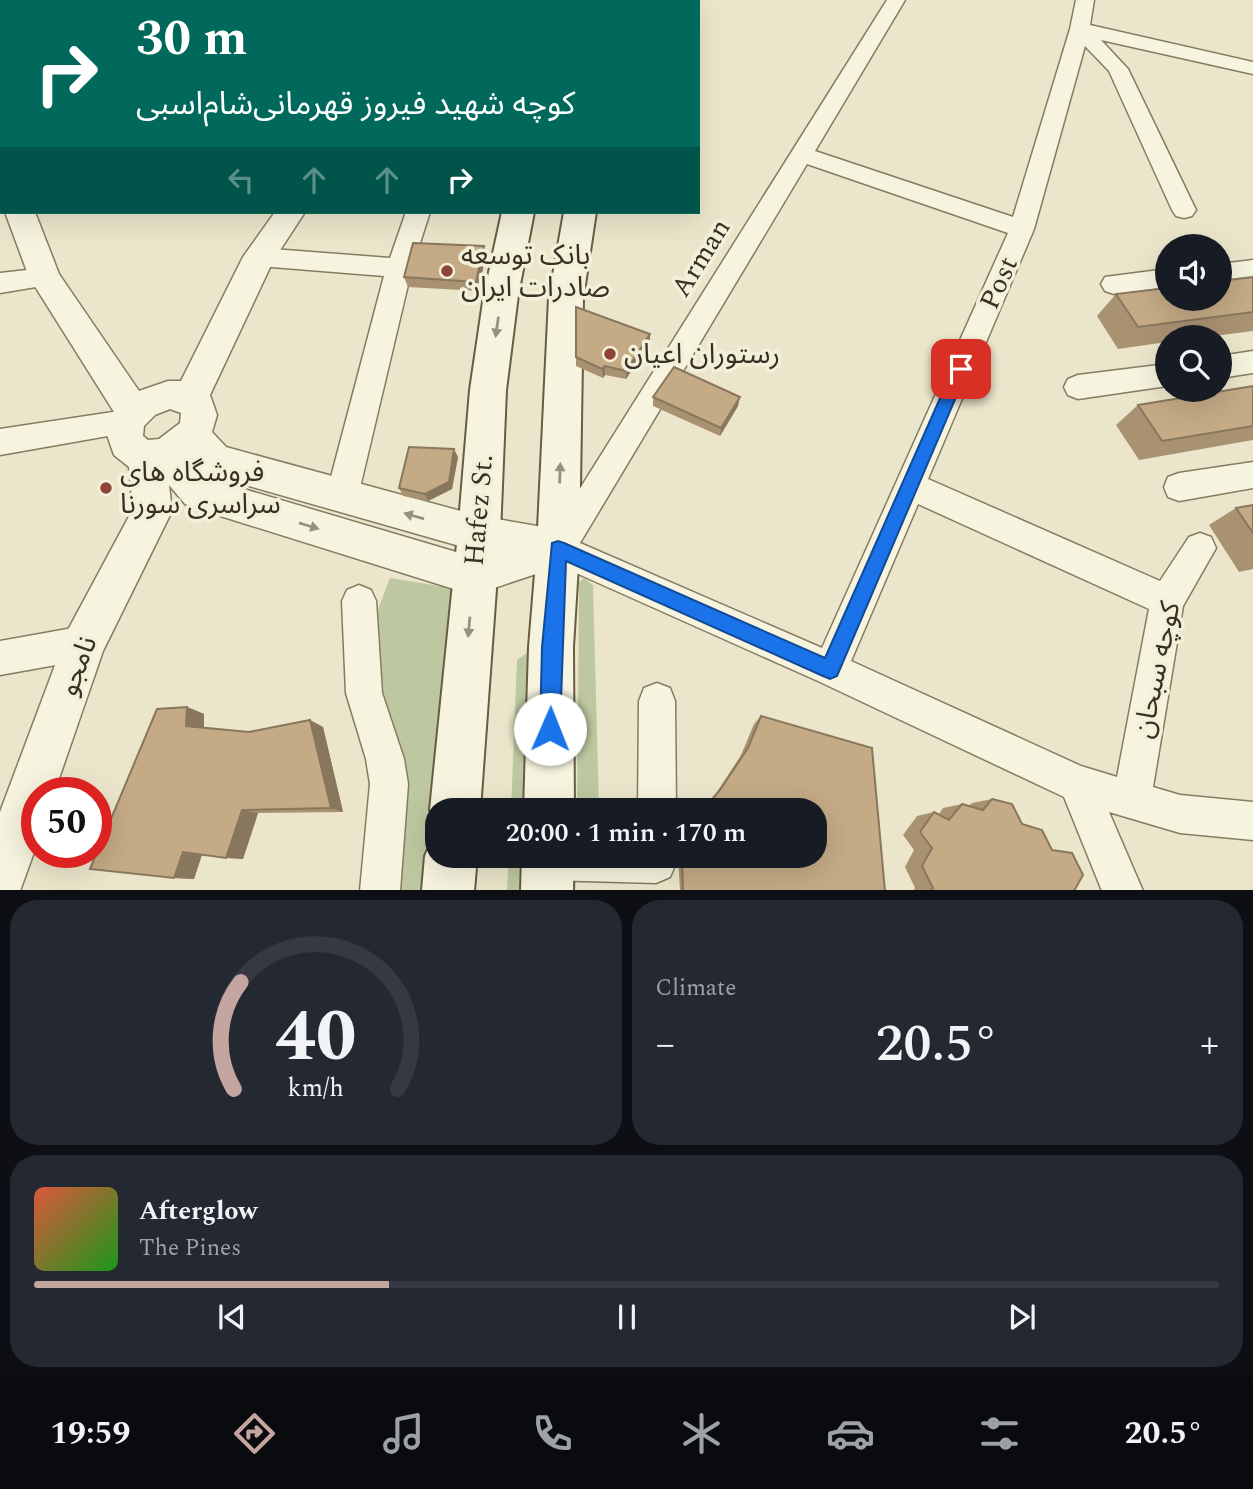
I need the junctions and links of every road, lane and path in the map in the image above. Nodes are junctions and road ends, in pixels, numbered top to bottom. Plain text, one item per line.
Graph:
1 (896, 0) edge
2 (1085, 0) edge
3 (1080, 29) junction
4 (1253, 68) edge
5 (802, 155) junction
6 (1184, 209) dead end
7 (24, 214) edge
8 (289, 214) edge
9 (417, 214) edge
10 (518, 214) edge
11 (580, 214) edge
12 (1023, 229) junction
13 (258, 257) junction
14 (399, 268) junction
15 (1253, 269) edge
16 (1232, 272) edge
17 (45, 277) junction
18 (1155, 279) edge
19 (0, 284) edge
20 (1114, 284) dead end
21 (1253, 362) edge
22 (1232, 365) edge
23 (1155, 376) edge
24 (1078, 387) dead end
25 (159, 429) junction
26 (0, 442) edge
27 (1253, 475) edge
28 (909, 485) junction
29 (1179, 487) dead end
30 (343, 496) junction
31 (479, 534) junction
32 (1200, 548) dead end
33 (558, 549) junction
34 (474, 576) junction
35 (359, 601) dead end
36 (1167, 601) junction
37 (84, 643) junction
38 (0, 659) edge
39 (830, 669) junction
40 (657, 701) dead end
41 (1077, 784) junction
42 (456, 798) edge
43 (549, 798) edge
44 (656, 798) edge
45 (1132, 800) junction
46 (1253, 821) edge
47 (450, 868) edge
48 (1, 876) edge
49 (380, 890) edge
50 (448, 890) edge
51 (1123, 890) edge

1 - 5 street, Arman
2 - 3 street, Post
3 - 4 street
3 - 6 street
3 - 12 street, Post
5 - 12 street
5 - 33 street, Arman
7 - 17 street
8 - 13 street
9 - 14 street
10 -> 31 main road, Hafez St.
33 -> 11 main road
12 - 28 street, Post
13 - 14 street
13 - 25 street
14 - 30 street
15 - 16 street
17 - 19 street
17 - 25 street
18 - 20 street
21 - 22 street
23 - 24 street
25 - 26 street
25 - 30 street
25 -> 34 street
25 - 37 street, نامجو
27 - 29 street
28 - 36 street
28 - 39 street, Post
31 -> 30 street
31 - 33 street
31 - 34 main road, Hafez St.
32 - 36 street, کوچه سبحان
33 - 34 street
33 - 39 street
33 - 43 main road
34 -> 42 main road, Hafez St.
35 - 49 street
36 - 45 street, کوچه سبحان
37 - 38 street
37 - 48 street, نامجو
39 - 41 street
40 - 44 street
41 - 45 street
41 - 51 street
45 - 46 street
47 - 50 main road

